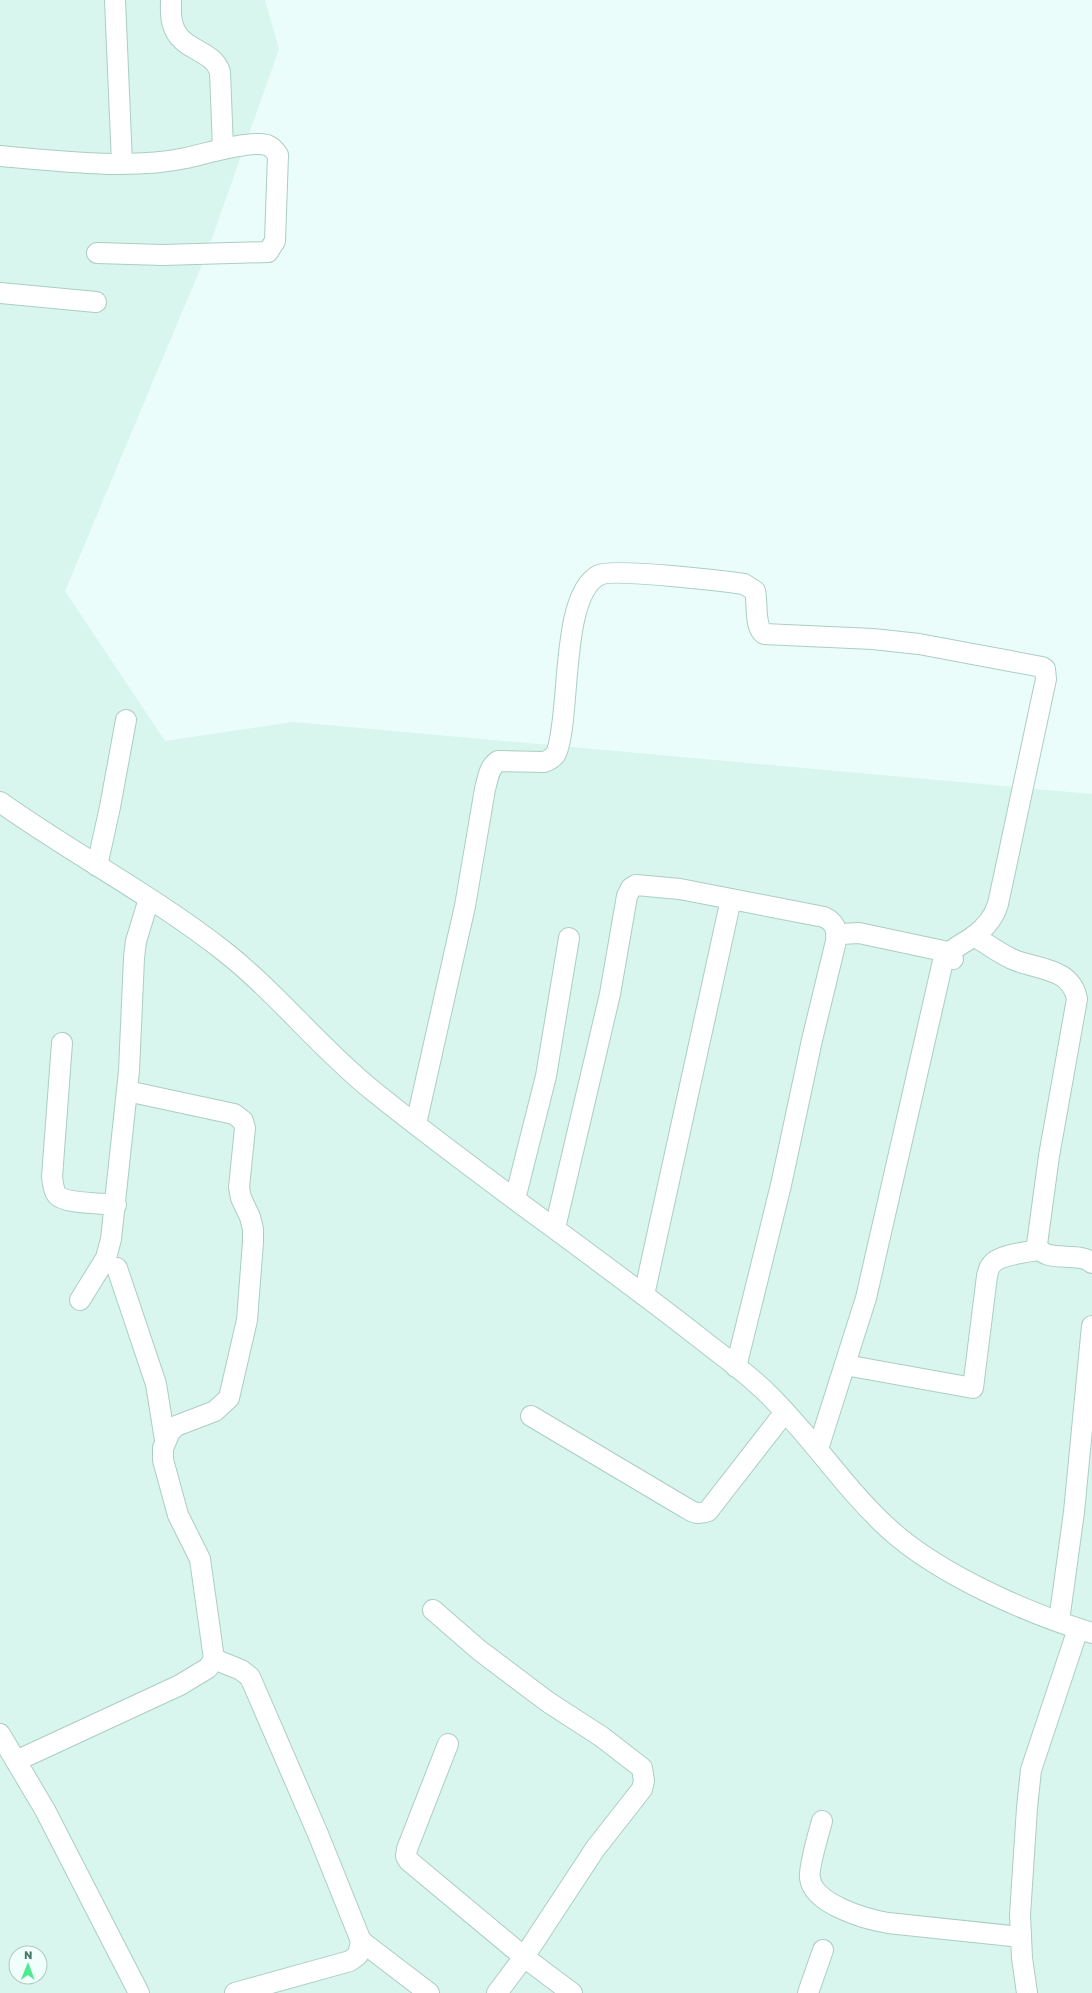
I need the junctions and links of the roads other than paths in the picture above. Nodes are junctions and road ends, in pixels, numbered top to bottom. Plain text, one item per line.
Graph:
1 (115, 0) edge
2 (172, 0) edge
3 (223, 149) junction
4 (0, 156) edge
5 (122, 163) junction
6 (98, 253) dead end
7 (0, 293) edge
8 (96, 302) dead end
9 (126, 720) dead end
10 (0, 802) edge
11 (97, 866) junction
12 (149, 899) junction
13 (731, 899) junction
14 (837, 931) junction
15 (974, 936) junction
16 (569, 938) dead end
17 (951, 956) junction
18 (62, 1043) dead end
19 (127, 1091) junction
20 (416, 1124) junction
21 (516, 1199) junction
22 (116, 1205) junction
23 (555, 1228) junction
24 (1038, 1250) junction
25 (1092, 1262) edge
26 (117, 1268) dead end
27 (644, 1295) junction
28 (80, 1300) dead end
29 (1092, 1326) edge
30 (845, 1365) junction
31 (736, 1367) junction
32 (785, 1412) junction
33 (531, 1416) dead end
34 (165, 1440) junction
35 (818, 1449) junction
36 (433, 1610) dead end
37 (1059, 1621) junction
38 (1085, 1631) edge
39 (214, 1659) junction
40 (0, 1734) edge
41 (448, 1744) dead end
42 (16, 1761) junction
43 (822, 1821) dead end
44 (1021, 1937) junction
45 (361, 1941) junction
46 (823, 1950) dead end
47 (524, 1957) junction
48 (139, 1993) edge
49 (235, 1993) edge
50 (429, 1993) edge
51 (497, 1993) edge
52 (572, 1993) edge
53 (808, 1993) edge
54 (1027, 1993) edge

1 - 5 street
2 - 3 street
3 - 5 street
3 - 6 street
4 - 5 street
7 - 8 street
9 - 11 street
10 - 11 street
11 - 12 street
12 - 19 street
12 - 20 street
13 - 14 street
13 - 23 street
13 - 27 street
14 - 17 street
14 - 31 street
15 - 17 street
15 - 20 street
15 - 24 street
16 - 21 street
17 - 30 street
18 - 22 street
19 - 22 street
19 - 34 street
20 - 21 street
21 - 23 street
22 - 28 street
23 - 27 street
24 - 25 street
24 - 30 street
26 - 34 street
27 - 31 street
29 - 37 street
30 - 35 street
31 - 32 street
32 - 33 street
32 - 35 street
34 - 39 street
35 - 37 street
36 - 47 street
37 - 38 street
38 - 44 street
39 - 42 street
39 - 45 street
40 - 42 street
41 - 47 street
42 - 48 street
43 - 44 street
44 - 54 street
45 - 49 street
45 - 50 street
46 - 53 street
47 - 51 street
47 - 52 street

